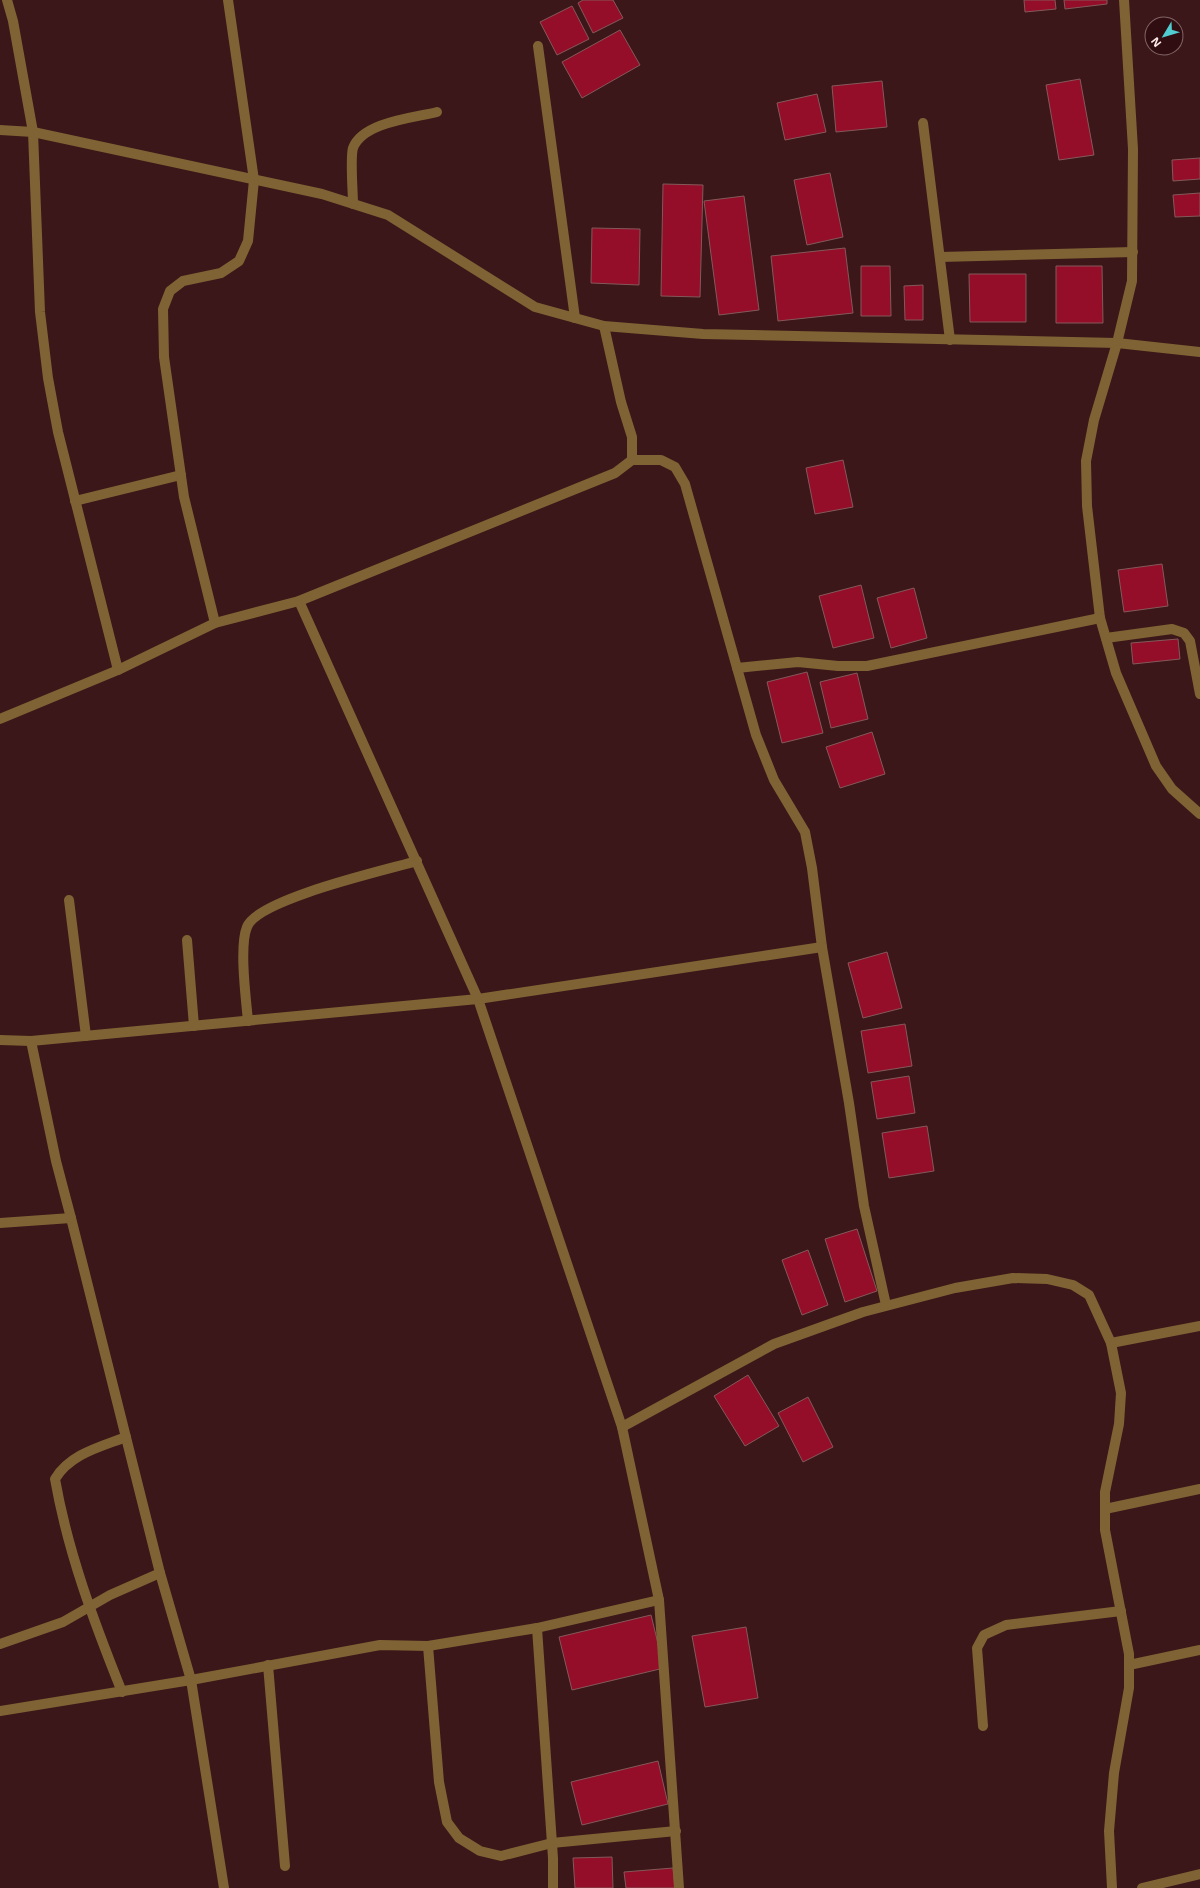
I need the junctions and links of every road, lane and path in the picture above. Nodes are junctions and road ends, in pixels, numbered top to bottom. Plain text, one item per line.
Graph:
1 (7, 0) edge
2 (228, 0) edge
3 (1124, 0) edge
4 (538, 46) dead end
5 (437, 112) dead end
6 (923, 123) dead end
7 (0, 130) edge
8 (33, 132) junction
9 (254, 180) junction
10 (353, 204) junction
11 (1133, 252) junction
12 (940, 257) junction
13 (575, 318) junction
14 (604, 326) junction
15 (950, 340) junction
16 (1117, 343) junction
17 (1200, 352) edge
18 (632, 460) junction
19 (181, 475) junction
20 (75, 501) junction
21 (300, 601) junction
22 (1100, 618) junction
23 (215, 623) junction
24 (1106, 638) junction
25 (737, 668) junction
26 (118, 670) junction
27 (1200, 694) edge
28 (0, 720) edge
29 (1200, 814) edge
30 (417, 860) junction
31 (69, 900) dead end
32 (187, 940) dead end
33 (822, 947) junction
34 (478, 999) junction
35 (248, 1021) junction
36 (194, 1026) junction
37 (86, 1036) junction
38 (0, 1040) edge
39 (31, 1041) junction
40 (70, 1218) junction
41 (0, 1223) edge
42 (886, 1305) junction
43 (1200, 1326) edge
44 (1111, 1343) junction
45 (622, 1427) junction
46 (126, 1437) junction
47 (1200, 1489) edge
48 (1105, 1509) junction
49 (160, 1573) junction
50 (659, 1600) junction
51 (88, 1607) junction
52 (1121, 1611) junction
53 (537, 1628) junction
54 (0, 1644) edge
55 (428, 1646) junction
56 (1200, 1650) edge
57 (268, 1665) junction
58 (1129, 1665) junction
59 (191, 1680) junction
60 (122, 1692) junction
61 (1, 1709) edge
62 (983, 1726) dead end
63 (676, 1831) junction
64 (552, 1843) junction
65 (285, 1866) dead end
66 (1200, 1874) edge
67 (224, 1888) edge
68 (553, 1888) edge
69 (679, 1888) edge
70 (1112, 1888) edge
71 (1142, 1888) edge

1 - 8 street
2 - 9 street
3 - 11 street
4 - 13 street
5 - 10 street
6 - 12 street
7 - 8 street
8 - 9 street
8 - 20 street
9 - 10 street
9 - 19 street
10 - 13 street
11 - 12 street
11 - 16 street
12 - 15 street
13 - 14 street
14 - 15 street
14 - 18 street
15 - 16 street
16 - 17 street
16 - 22 street
18 - 21 street
18 - 25 street
19 - 20 street
19 - 23 street
20 - 26 street
21 - 23 street
21 - 30 street
22 - 24 street
22 - 25 street
23 - 26 street
24 - 27 street
24 - 29 street
25 - 33 street
26 - 28 street
30 - 34 street
30 - 35 street
31 - 37 street
32 - 36 street
33 - 34 street
33 - 42 street
34 - 35 street
34 - 45 street
35 - 36 street
36 - 37 street
37 - 39 street
38 - 39 street
39 - 40 street
40 - 41 street
40 - 46 street
42 - 44 street
42 - 45 street
43 - 44 street
44 - 48 street
45 - 50 street
46 - 49 street
46 - 51 street
47 - 48 street
48 - 52 street
49 - 51 street
49 - 59 street
50 - 53 street
50 - 63 street
51 - 54 street
51 - 60 street
52 - 58 street
52 - 62 street
53 - 55 street
53 - 64 street
55 - 57 street
55 - 64 street
56 - 58 street
57 - 59 street
57 - 65 street
58 - 70 street
59 - 60 street
59 - 67 street
60 - 61 street
63 - 64 street
63 - 69 street
64 - 68 street
66 - 71 street

